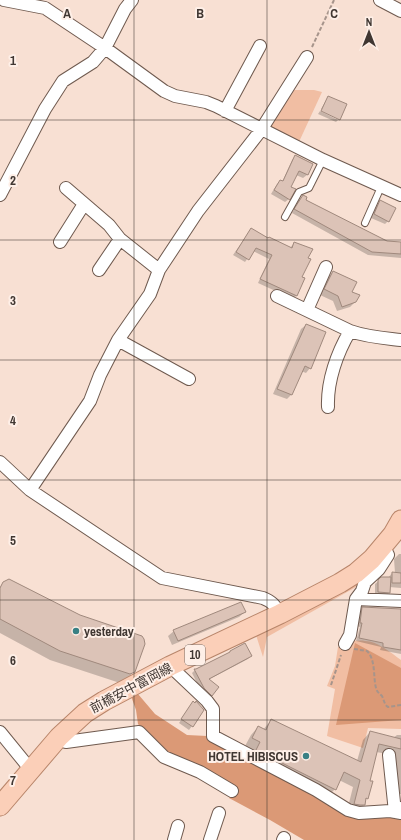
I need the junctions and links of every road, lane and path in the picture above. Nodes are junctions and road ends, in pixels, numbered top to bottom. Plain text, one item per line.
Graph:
1 (4, 0) edge
2 (132, 0) edge
3 (334, 0) edge
4 (380, 0) edge
5 (401, 11) edge
6 (260, 46) dead end
7 (105, 48) junction
8 (307, 57) joint
9 (225, 111) junction
10 (261, 130) junction
11 (323, 160) junction
12 (381, 187) junction
13 (66, 188) dead end
14 (0, 195) edge
15 (401, 195) edge
16 (84, 204) junction
17 (286, 217) dead end
18 (365, 223) dead end
19 (120, 239) junction
20 (60, 242) dead end
21 (326, 267) dead end
22 (99, 270) dead end
23 (160, 270) junction
24 (277, 296) dead end
25 (307, 310) junction
26 (350, 331) junction
27 (118, 340) junction
28 (401, 340) edge
29 (189, 379) dead end
30 (328, 407) dead end
31 (0, 462) edge
32 (30, 490) junction
33 (401, 520) edge
34 (383, 546) junction
35 (356, 600) junction
36 (401, 601) edge
37 (280, 614) junction
38 (345, 644) junction
39 (170, 666) junction
40 (331, 685) dead end
41 (401, 706) edge
42 (0, 732) edge
43 (59, 737) junction
44 (389, 755) dead end
45 (31, 770) junction
46 (232, 791) dead end
47 (0, 806) edge
48 (399, 811) edge
49 (219, 813) dead end
50 (178, 826) dead end
51 (174, 840) edge
52 (210, 840) edge

1 - 7 street
2 - 7 street
3 - 8 path
4 - 5 street
6 - 9 street
7 - 9 street
7 - 14 street
8 - 10 street
9 - 10 street
10 - 11 street
10 - 23 street
11 - 12 street
11 - 17 lane
12 - 15 street
12 - 18 lane
13 - 16 street
16 - 19 street
16 - 20 street
19 - 22 street
19 - 23 street
21 - 25 street
23 - 27 street
24 - 25 street
25 - 26 street
26 - 28 street
26 - 30 street
27 - 29 street
27 - 32 street
31 - 32 street
32 - 37 street
33 - 34 main road, 前橋安中富岡線 / 10
34 - 35 street
34 - 37 main road, 前橋安中富岡線 / 10
35 - 36 street
35 - 38 street
37 - 39 main road, 前橋安中富岡線 / 10
38 - 40 path
38 - 41 path
39 - 43 main road, 前橋安中富岡線 / 10
39 - 48 street
42 - 45 street
43 - 45 main road, 前橋安中富岡線 / 10
43 - 46 street
44 - 48 street
45 - 47 main road, 前橋安中富岡線 / 10
49 - 52 street
50 - 51 street

